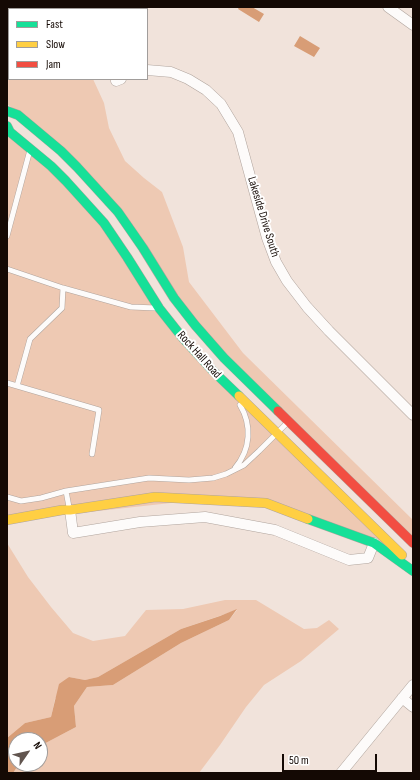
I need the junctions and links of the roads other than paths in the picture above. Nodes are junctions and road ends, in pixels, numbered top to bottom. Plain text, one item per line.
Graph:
1 (388, 7) edge
2 (413, 25) edge
3 (148, 70) edge
4 (7, 111) edge
5 (7, 126) edge
6 (31, 149) junction
7 (7, 236) edge
8 (7, 269) edge
9 (63, 288) junction
10 (159, 308) junction
11 (7, 383) edge
12 (17, 386) junction
13 (230, 388) junction
14 (413, 415) edge
15 (289, 422) junction
16 (277, 434) junction
17 (92, 454) dead end
18 (226, 474) junction
19 (66, 491) junction
20 (7, 498) edge
21 (70, 510) junction
22 (7, 520) edge
23 (374, 543) junction
24 (413, 544) edge
25 (413, 566) edge
26 (413, 570) edge
27 (413, 686) edge
28 (402, 698) junction
29 (413, 707) edge
30 (341, 773) edge

1 - 2 street
3 - 14 street, Lakeside Drive South
4 - 15 main road, Rock Hall Road
5 - 6 main road, Rock Hall Road
6 - 7 lane
6 - 10 main road, Rock Hall Road
8 - 9 lane
9 - 10 lane
9 - 12 lane
10 - 13 main road, Rock Hall Road
11 - 12 lane
12 - 17 lane
13 - 16 main road, Rock Hall Road
13 - 18 lane
15 - 16 lane
15 - 24 main road, Rock Hall Road
16 - 18 lane
16 - 25 main road, Rock Hall Road
18 - 19 lane
19 - 20 lane
19 - 21 lane
21 - 22 main road
21 - 23 main road
21 - 23 street
23 - 26 main road
27 - 28 street
28 - 29 street
28 - 30 street

